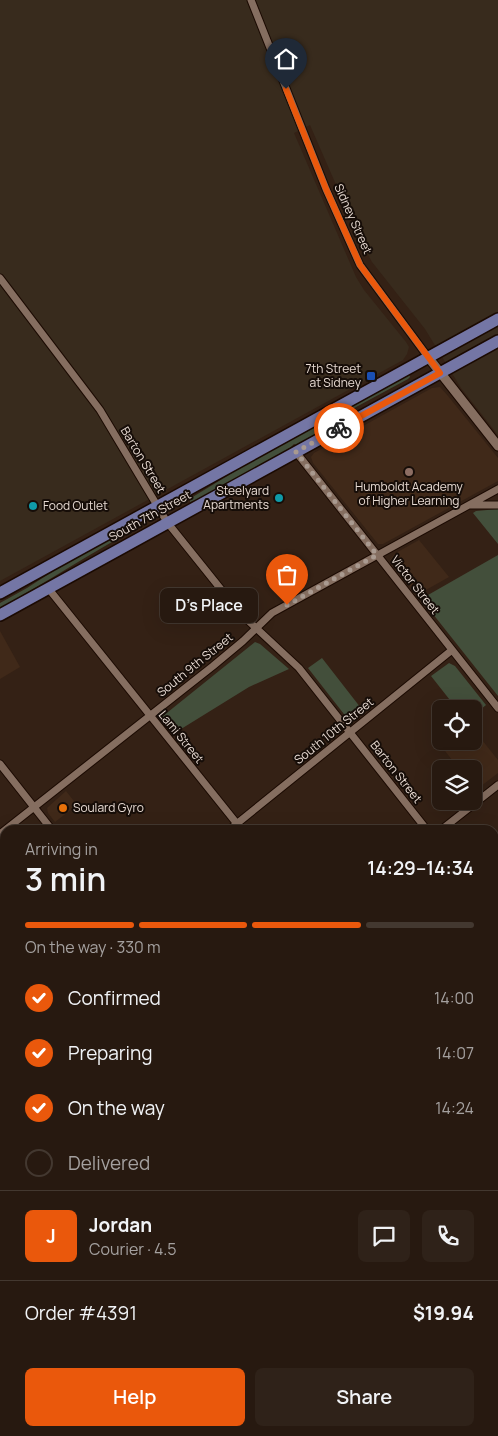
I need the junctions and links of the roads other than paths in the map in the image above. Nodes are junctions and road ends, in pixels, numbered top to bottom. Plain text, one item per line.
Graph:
1 (251, 0) edge
2 (0, 278) edge
3 (498, 318) edge
4 (498, 341) edge
5 (428, 357) junction
6 (440, 373) junction
7 (498, 446) edge
8 (296, 452) junction
9 (498, 489) edge
10 (469, 505) junction
11 (498, 505) edge
12 (157, 506) junction
13 (167, 522) junction
14 (377, 555) junction
15 (48, 588) junction
16 (0, 593) edge
17 (0, 614) edge
18 (256, 628) junction
19 (452, 650) junction
20 (498, 708) edge
21 (149, 716) junction
22 (350, 732) junction
23 (0, 764) edge
24 (498, 785) edge
25 (34, 807) junction
26 (11, 825) edge
27 (48, 825) edge
28 (237, 825) edge
29 (241, 825) edge
30 (424, 825) edge
31 (447, 825) edge

1 - 5 street, Sidney Street
2 - 12 street, Barton Street
3 - 5 main road, South 7th Street
4 - 6 main road, South 7th Street
5 - 6 street, Sidney Street
5 - 12 main road, South 7th Street
6 - 7 street, Sidney Street
6 - 8 main road, South 7th Street
8 - 13 main road, South 7th Street
8 - 14 street, Victor Street
9 - 10 street, South 9th Street
10 - 11 street, South 9th Street
10 - 14 street, South 9th Street
12 - 13 street, Barton Street
12 - 16 main road, South 7th Street
13 - 15 main road, South 7th Street
13 - 18 street, Barton Street
14 - 18 street, South 9th Street
14 - 19 street, Victor Street
15 - 17 main road, South 7th Street
15 - 21 street, Lami Street
18 - 21 street, South 9th Street
18 - 22 street, Barton Street
19 - 20 street, Victor Street
19 - 22 street, South 10th Street
21 - 25 street, South 9th Street
21 - 28 street, Lami Street
22 - 29 street, South 10th Street
22 - 30 street, Barton Street
23 - 25 street
24 - 31 street
25 - 26 street, South 9th Street
25 - 27 street

